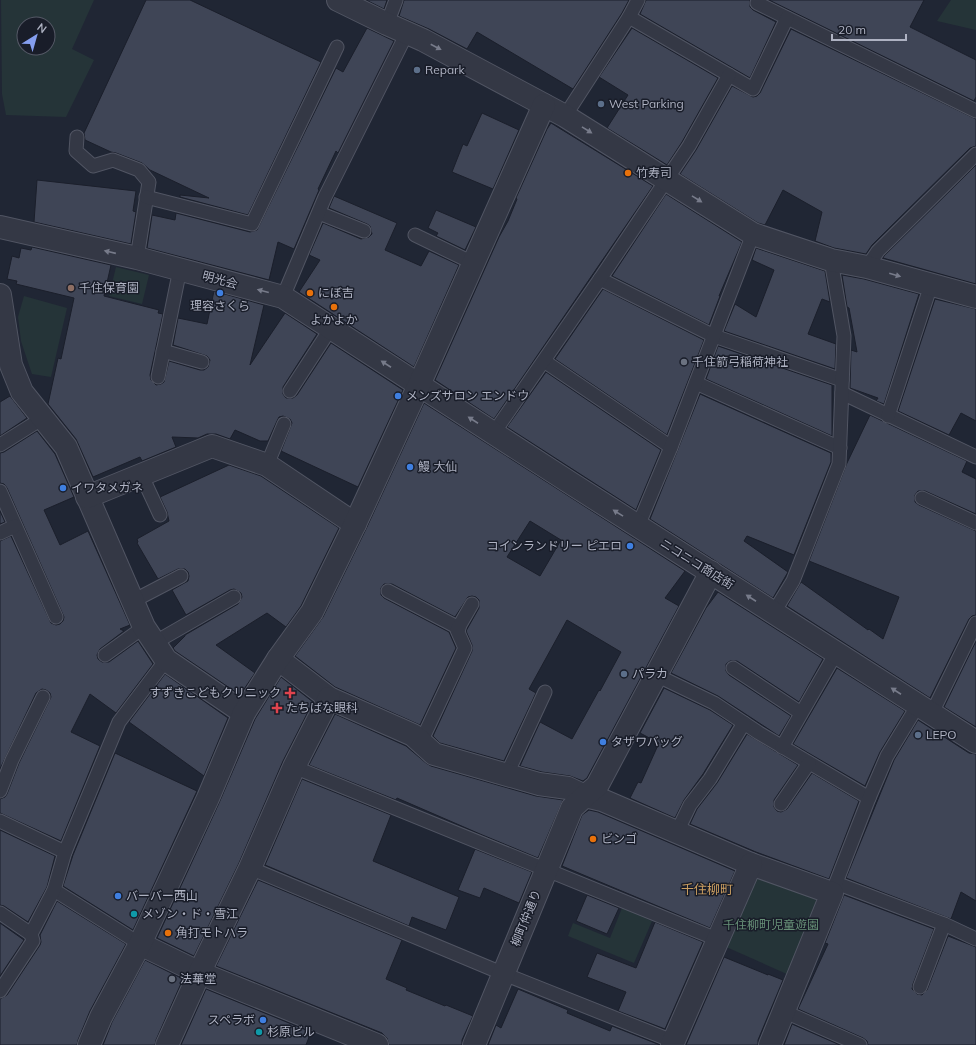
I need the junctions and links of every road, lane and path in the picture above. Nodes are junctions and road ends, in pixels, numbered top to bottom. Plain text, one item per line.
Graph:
1 (338, 0) edge
2 (396, 0) edge
3 (638, 0) edge
4 (757, 3) dead end
5 (629, 17) junction
6 (788, 18) junction
7 (387, 24) junction
8 (407, 33) junction
9 (337, 47) dead end
10 (729, 75) junction
11 (544, 105) junction
12 (976, 110) edge
13 (565, 116) junction
14 (77, 137) dead end
15 (976, 154) edge
16 (667, 179) junction
17 (146, 196) junction
18 (319, 213) junction
19 (0, 227) edge
20 (364, 231) dead end
21 (753, 234) junction
22 (414, 235) dead end
23 (137, 258) junction
24 (831, 260) junction
25 (473, 263) junction
26 (867, 267) junction
27 (180, 269) junction
28 (600, 279) junction
29 (931, 285) junction
30 (0, 295) edge
31 (975, 296) edge
32 (283, 297) junction
33 (332, 328) junction
34 (714, 336) junction
35 (163, 351) junction
36 (544, 361) junction
37 (202, 362) dead end
38 (158, 377) dead end
39 (842, 380) junction
40 (696, 383) junction
41 (419, 385) junction
42 (290, 391) dead end
43 (842, 394) junction
44 (888, 416) junction
45 (43, 418) junction
46 (284, 424) dead end
47 (493, 434) junction
48 (0, 445) edge
49 (671, 447) junction
50 (840, 448) junction
51 (976, 457) edge
52 (267, 465) junction
53 (142, 474) junction
54 (0, 491) edge
55 (87, 497) junction
56 (922, 498) dead end
57 (160, 516) dead end
58 (976, 523) edge
59 (355, 524) junction
60 (16, 526) junction
61 (638, 526) junction
62 (0, 533) edge
63 (711, 572) junction
64 (181, 576) dead end
65 (388, 591) dead end
66 (234, 596) dead end
67 (133, 602) junction
68 (472, 604) dead end
69 (774, 612) junction
70 (56, 617) dead end
71 (976, 624) edge
72 (459, 628) junction
73 (155, 643) junction
74 (836, 652) junction
75 (105, 655) dead end
76 (278, 659) junction
77 (734, 668) dead end
78 (656, 675) junction
79 (544, 692) dead end
80 (43, 697) dead end
81 (329, 698) junction
82 (925, 709) junction
83 (244, 713) junction
84 (802, 713) junction
85 (744, 723) junction
86 (421, 742) junction
87 (976, 742) edge
88 (782, 747) junction
89 (809, 763) junction
90 (294, 768) junction
91 (507, 774) junction
92 (0, 791) edge
93 (585, 796) junction
94 (869, 798) junction
95 (781, 804) dead end
96 (0, 821) edge
97 (677, 832) junction
98 (65, 852) junction
99 (751, 864) junction
100 (250, 868) junction
101 (546, 870) junction
102 (834, 888) junction
103 (54, 890) junction
104 (0, 913) edge
105 (944, 924) junction
106 (31, 934) junction
107 (976, 939) edge
108 (719, 940) junction
109 (140, 944) junction
110 (200, 973) junction
111 (504, 974) junction
112 (920, 987) dead end
113 (0, 991) edge
114 (784, 1011) junction
115 (677, 1044) edge
116 (89, 1045) edge
117 (168, 1045) edge
118 (377, 1045) edge
119 (474, 1045) edge
120 (770, 1045) edge
121 (860, 1045) edge

1 - 7 street
2 - 7 lane
3 - 5 lane
4 - 6 lane
5 - 10 lane
5 - 13 lane
6 - 10 lane
6 - 12 lane
7 - 8 street
8 -> 11 street
8 - 18 lane
9 - 17 lane
10 - 16 lane
11 - 13 street
11 - 25 street
13 -> 16 street
14 - 17 lane
15 - 26 lane
16 -> 21 street
16 - 28 lane
17 - 23 lane
18 - 20 lane
18 - 32 lane
23 -> 19 street, 明光会
21 - 24 street
21 - 34 lane
22 - 25 lane
23 - 27 street, 明光会
24 - 26 street
24 - 39 lane
25 - 41 street
26 -> 29 street
32 -> 27 street, 明光会
27 - 35 lane
28 - 34 lane
28 - 36 lane
29 - 31 street
29 - 44 lane
30 - 45 street
32 - 33 street, 明光会
41 -> 33 street, 明光会
33 - 42 lane
34 - 39 lane
34 - 40 lane
35 - 37 lane
35 - 38 lane
36 - 47 lane
36 - 49 lane
39 - 43 lane
40 - 49 lane
40 - 50 lane
47 -> 41 street, ニコニコ商店街
41 - 59 street
43 - 44 lane
43 - 50 lane
44 - 51 lane
45 - 48 lane
45 - 55 street
46 - 52 lane
61 -> 47 street, ニコニコ商店街
49 - 61 lane
50 - 69 lane
52 - 53 street
52 - 59 street
53 - 55 street
53 - 57 lane
54 - 60 lane
55 - 67 street
56 - 58 lane
59 - 76 street
60 - 62 lane
60 - 70 lane
61 - 63 street, ニコニコ商店街
69 -> 63 street, ニコニコ商店街
63 - 78 street, 柳町仲通り
64 - 67 lane
65 - 72 lane
66 - 73 lane
67 - 73 street
68 - 72 lane
69 - 74 street, ニコニコ商店街
71 - 82 lane
72 - 86 lane
73 - 75 lane
73 - 83 street
73 - 98 lane
82 -> 74 street, ニコニコ商店街
74 - 84 lane
76 - 81 street
76 - 83 street
77 - 84 lane
78 - 85 lane
78 - 93 street, 柳町仲通り
79 - 91 lane
80 - 92 lane
81 - 86 street
81 - 90 street
82 - 87 street, ニコニコ商店街
82 - 94 lane
83 - 109 street
84 - 88 lane
85 - 88 lane
85 - 97 lane
86 - 91 street
88 - 89 lane
89 - 94 lane
89 - 95 lane
90 - 100 street
90 - 101 lane
91 - 93 street
93 - 97 street
93 - 101 street, 柳町仲通り
94 - 102 lane
96 - 98 lane
97 - 99 street
98 - 103 lane
99 - 102 street
99 - 108 street
100 - 110 street
100 - 111 lane
101 - 108 lane
101 - 111 street, 柳町仲通り
102 - 105 lane
102 - 114 street
103 - 106 lane
103 - 109 lane
104 - 106 lane
105 - 107 lane
105 - 112 lane
106 - 113 lane
108 - 115 street
109 - 110 street
109 - 116 street
110 - 117 street
110 - 118 street
111 - 115 lane
111 - 119 street, 柳町仲通り
114 - 120 street
114 - 121 lane

